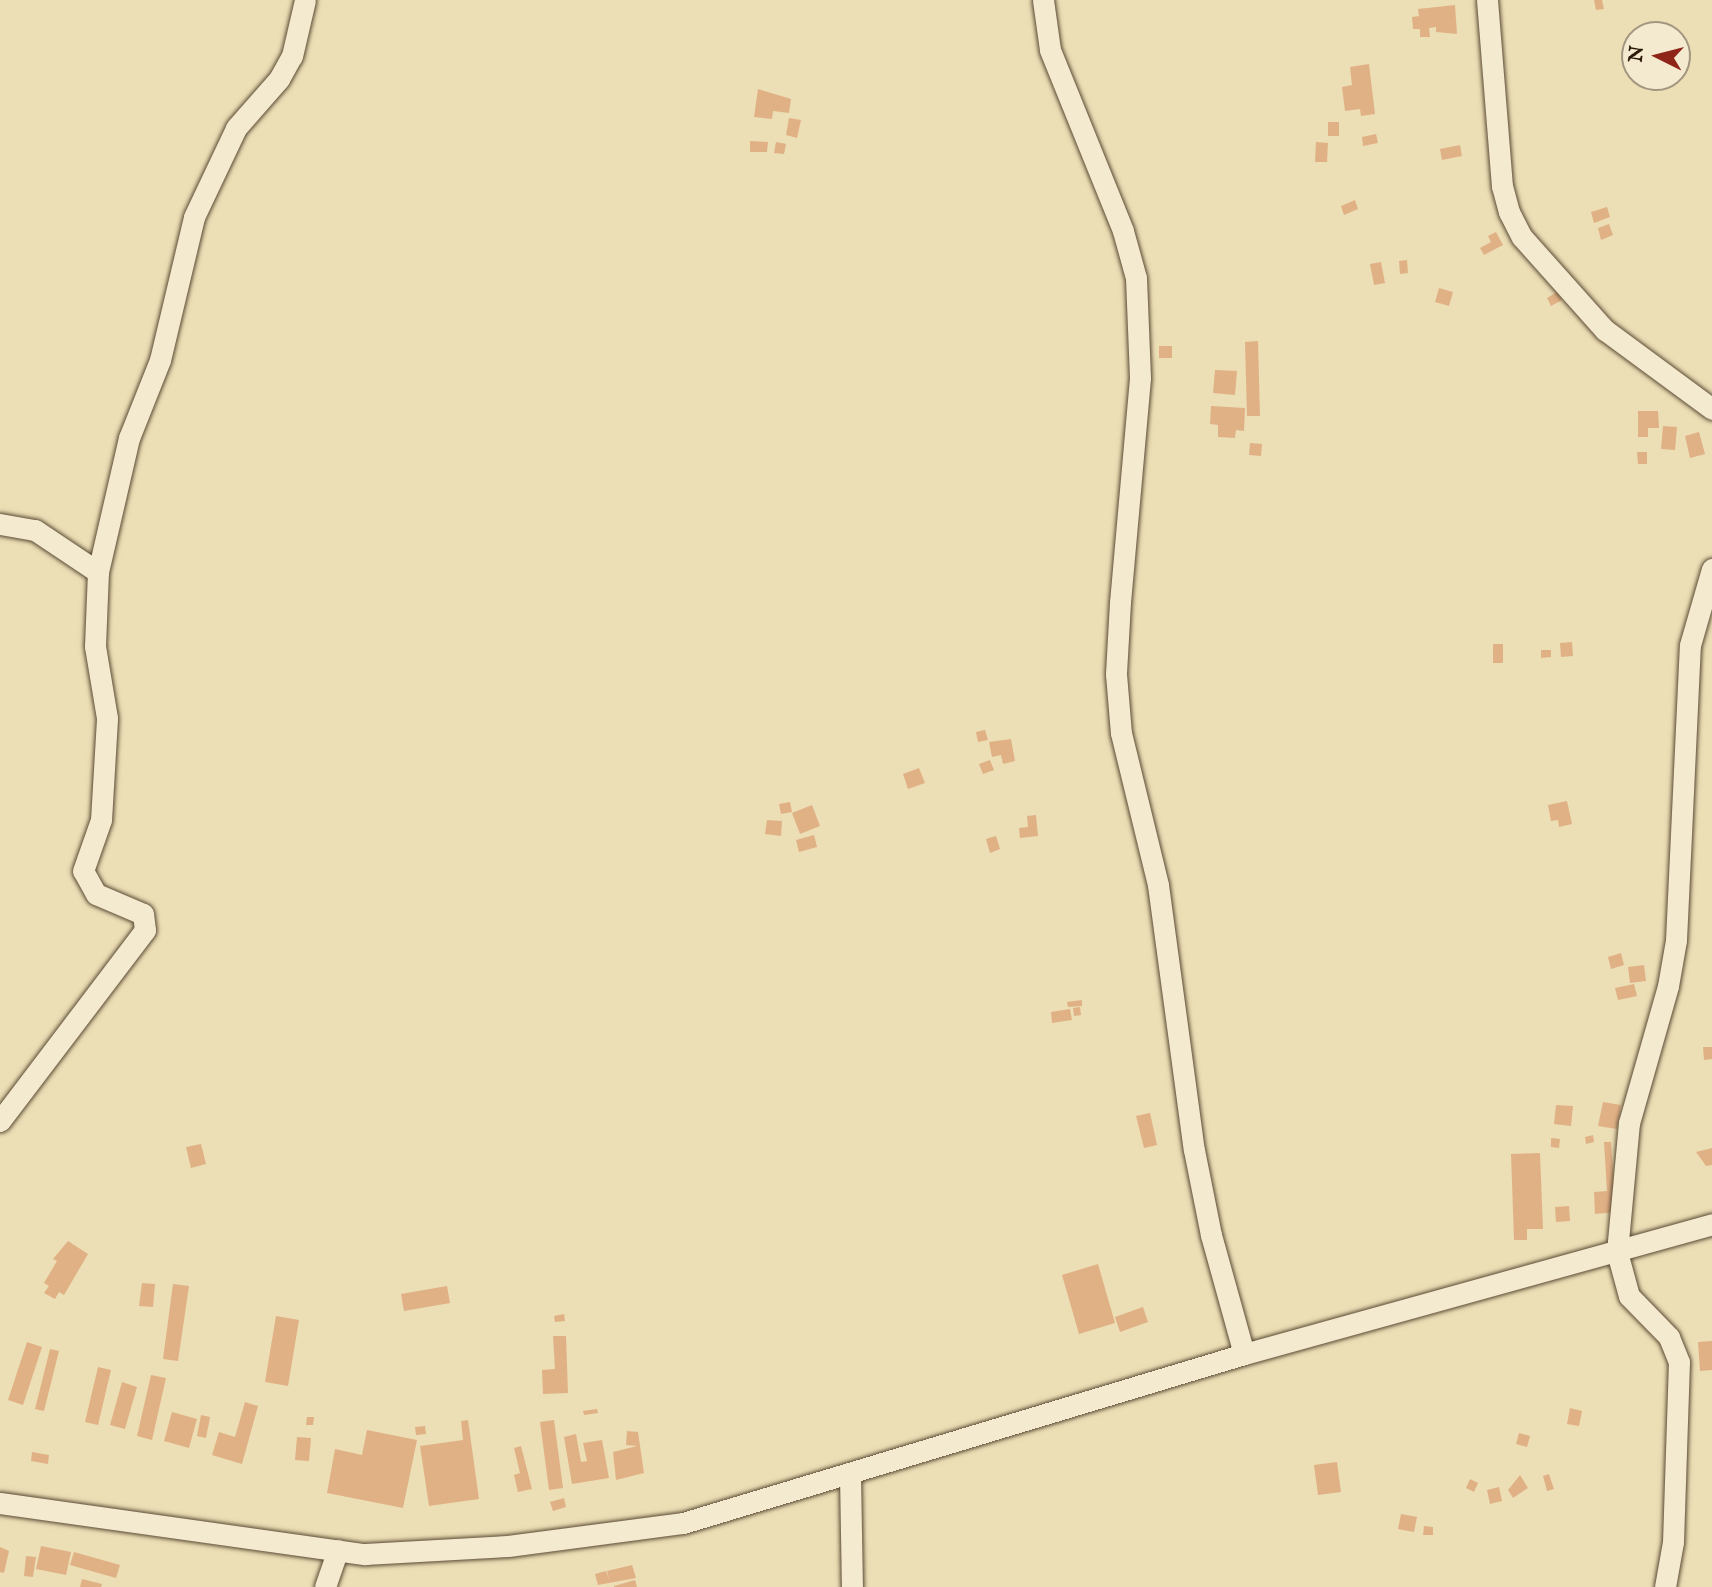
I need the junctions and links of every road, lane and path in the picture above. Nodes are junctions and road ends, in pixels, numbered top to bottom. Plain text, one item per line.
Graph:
1 (305, 0) edge
2 (1043, 0) edge
3 (1488, 0) edge
4 (1712, 409) edge
5 (0, 524) edge
6 (1712, 569) edge
7 (98, 572) junction
8 (0, 1121) edge
9 (1712, 1224) edge
10 (1617, 1252) junction
11 (1244, 1354) junction
12 (850, 1475) junction
13 (0, 1503) edge
14 (338, 1550) junction
15 (326, 1587) edge
16 (852, 1587) edge
17 (1665, 1587) edge

1 - 7 street
2 - 11 street
3 - 4 street
5 - 7 street
6 - 10 street
7 - 8 street
9 - 10 street
10 - 11 street
10 - 17 street
11 - 12 street
12 - 14 street
12 - 16 street
13 - 14 street
14 - 15 street

